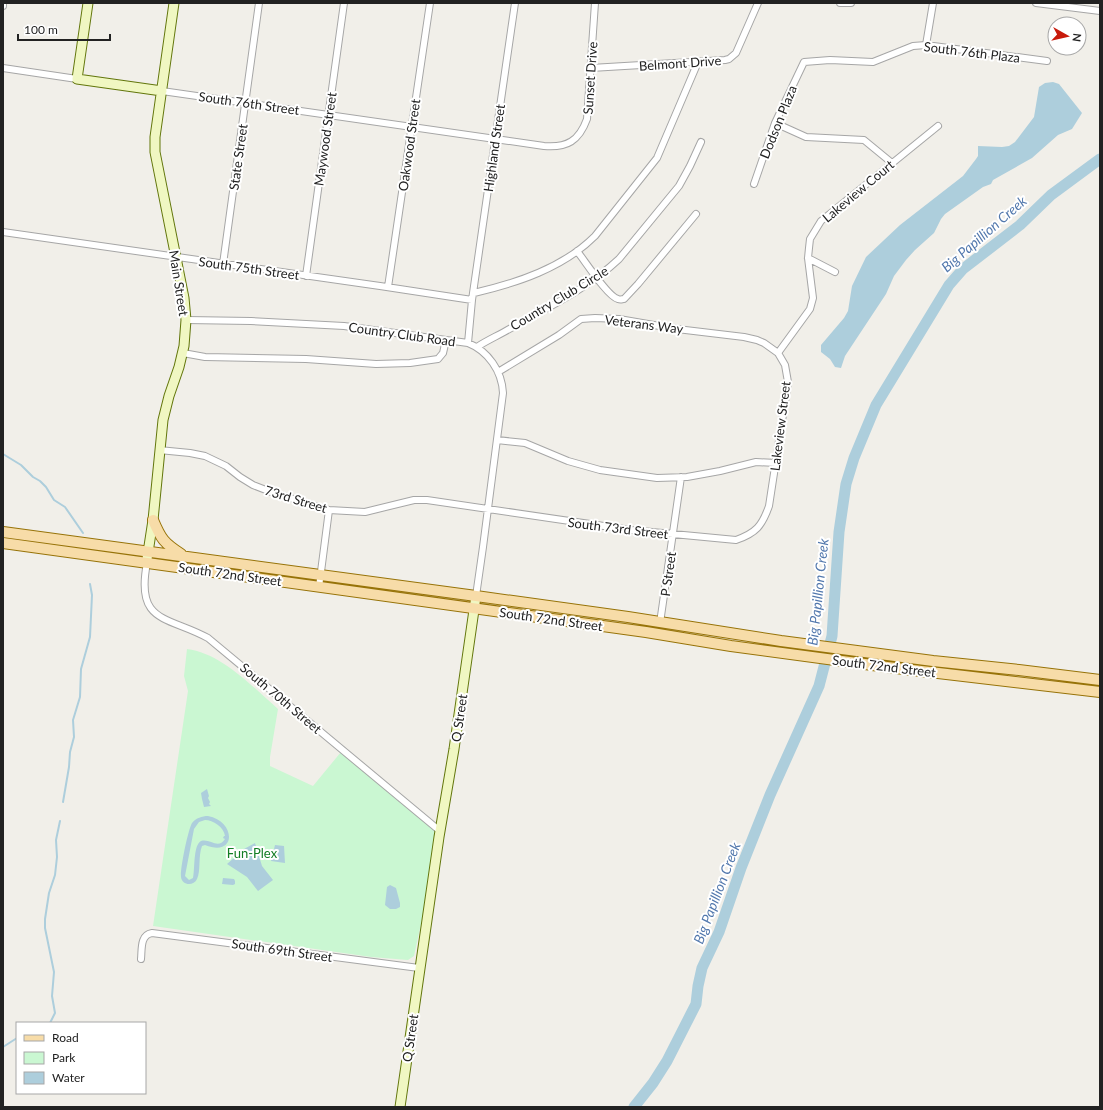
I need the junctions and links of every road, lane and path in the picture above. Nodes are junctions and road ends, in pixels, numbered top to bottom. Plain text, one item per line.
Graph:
1 (3, 3) edge
2 (88, 3) edge
3 (174, 3) edge
4 (259, 3) edge
5 (344, 3) edge
6 (430, 3) edge
7 (515, 3) edge
8 (595, 3) edge
9 (758, 3) edge
10 (840, 3) edge
11 (851, 3) edge
12 (933, 3) edge
13 (1036, 3) edge
14 (3, 6) edge
15 (1100, 11) edge
16 (926, 45) junction
17 (1047, 61) dead end
18 (698, 62) junction
19 (804, 62) joint
20 (3, 68) edge
21 (591, 68) junction
22 (77, 79) junction
23 (162, 91) junction
24 (245, 103) junction
25 (328, 115) junction
26 (775, 123) junction
27 (412, 126) junction
28 (938, 126) dead end
29 (495, 138) junction
30 (701, 142) dead end
31 (892, 162) junction
32 (754, 184) dead end
33 (696, 214) dead end
34 (3, 232) edge
35 (577, 251) junction
36 (176, 258) junction
37 (808, 258) junction
38 (223, 264) junction
39 (835, 272) dead end
40 (306, 276) junction
41 (597, 278) junction
42 (388, 287) junction
43 (474, 293) junction
44 (472, 300) junction
45 (186, 320) junction
46 (446, 340) junction
47 (468, 343) junction
48 (477, 347) junction
49 (183, 353) junction
50 (778, 353) junction
51 (498, 372) junction
52 (497, 440) junction
53 (159, 450) junction
54 (776, 463) junction
55 (681, 477) junction
56 (488, 509) junction
57 (329, 510) junction
58 (153, 520) junction
59 (3, 532) edge
60 (674, 534) junction
61 (748, 536) joint
62 (3, 543) edge
63 (148, 551) junction
64 (185, 556) junction
65 (147, 563) junction
66 (321, 575) junction
67 (319, 587) junction
68 (476, 596) junction
69 (474, 608) junction
70 (660, 623) junction
71 (606, 626) junction
72 (1100, 680) edge
73 (1100, 692) edge
74 (440, 831) junction
75 (141, 959) dead end
76 (420, 968) junction
77 (400, 1107) edge

1 - 14 street
2 - 22 main road
3 - 23 main road, Main Street
4 - 24 street, State Street
5 - 25 street, Maywood Street
6 - 27 street, Oakwood Street
7 - 29 street, Highland Street
8 - 21 street, Sunset Drive
9 - 18 street, Belmont Drive
10 - 11 street
12 - 16 street
13 - 15 street
16 - 17 street, South 76th Plaza
16 - 19 street, South 76th Plaza
18 - 21 street, Belmont Drive
18 - 35 street
19 - 26 street, Dodson Plaza
20 - 22 street, South 76th Street
21 - 29 street, Sunset Drive
22 - 23 main road, South 76th Street
23 - 24 street, South 76th Street
23 - 36 main road, Main Street
24 - 25 street, South 76th Street
24 - 38 street, State Street
25 - 27 street, South 76th Street
25 - 40 street, Maywood Street
26 - 31 street
26 - 32 street, Dodson Plaza
27 - 29 street, South 76th Street
27 - 42 street, Oakwood Street
28 - 31 street, Lakeview Court
29 - 43 street, Highland Street
30 - 41 street, Country Club Circle
31 - 37 street, Lakeview Court
33 - 41 street
34 - 36 street, South 75th Street
35 - 41 street
35 - 43 street
36 - 38 street, South 75th Street
36 - 45 main road, Main Street
37 - 39 street
37 - 50 street, Lakeview Court
38 - 40 street, South 75th Street
40 - 42 street, South 75th Street
41 - 48 street, Country Club Circle
42 - 44 street, South 75th Street
43 - 44 street, Country Club Road
44 - 47 street, Country Club Road
45 - 46 street, Country Club Road
45 - 49 main road, Main Street
46 - 47 street, Country Club Road
46 - 49 street
47 - 48 street, Q Street
48 - 51 street, Q Street
49 - 53 main road, Main Street
50 - 51 street, Veterans Way
50 - 54 street, Lakeview Street
51 - 52 street, Q Street
52 - 55 street
52 - 56 street, Q Street
53 - 57 street, 73rd Street
53 - 58 main road, Main Street
54 - 55 street
54 - 61 street, Lakeview Street
55 - 60 street, P Street
56 - 57 street, 73rd Street
56 - 60 street, South 73rd Street
56 - 68 street, Q Street
57 - 66 street
58 - 63 main road, Main Street
58 - 64 main road
59 - 63 main road, South 72nd Street
60 - 61 street, South 73rd Street
60 - 70 street, P Street
62 - 65 main road, South 72nd Street
63 - 64 main road, South 72nd Street
63 - 65 main road, Main Street
64 - 66 main road, South 72nd Street
65 - 67 main road, South 72nd Street
65 - 74 street, South 70th Street
66 - 67 street
66 - 68 main road, South 72nd Street
67 - 69 main road, South 72nd Street
68 - 69 main road, Q Street
68 - 70 main road, South 72nd Street
69 - 71 main road, South 72nd Street
69 - 74 main road, Q Street
70 - 71 main road
70 - 72 main road, South 72nd Street
71 - 73 main road, South 72nd Street
74 - 76 main road, Q Street
75 - 76 street, South 69th Street
76 - 77 main road, Q Street

